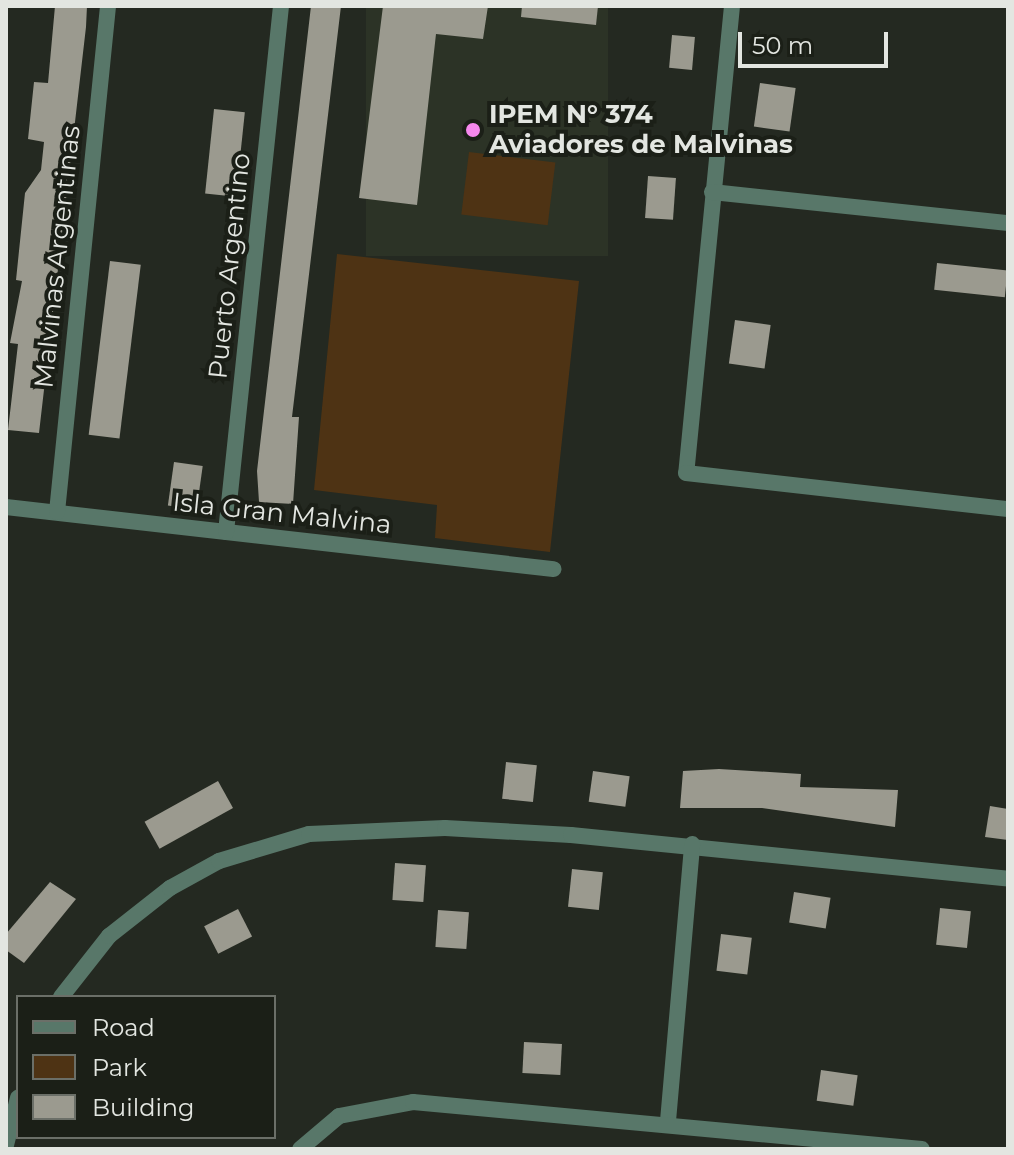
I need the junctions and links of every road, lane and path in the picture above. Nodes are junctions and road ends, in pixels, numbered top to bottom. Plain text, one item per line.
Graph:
1 (108, 6) edge
2 (281, 6) edge
3 (732, 6) edge
4 (712, 192) junction
5 (1008, 223) edge
6 (6, 507) edge
7 (1008, 509) edge
8 (57, 512) junction
9 (226, 532) junction
10 (553, 569) dead end
11 (692, 844) junction
12 (1008, 879) edge
13 (63, 995) edge
14 (16, 1106) edge
15 (668, 1121) junction
16 (6, 1145) edge
17 (300, 1149) edge
18 (922, 1149) edge

1 - 8 street, Malvinas Argentinas
2 - 9 street, Puerto Argentino
3 - 4 street
4 - 5 street
4 - 7 street
6 - 8 street, Isla Gran Malvina
8 - 9 street, Isla Gran Malvina
9 - 10 street, Isla Gran Malvina
11 - 12 street
11 - 13 street
11 - 15 street
14 - 16 street
15 - 17 street
15 - 18 street

